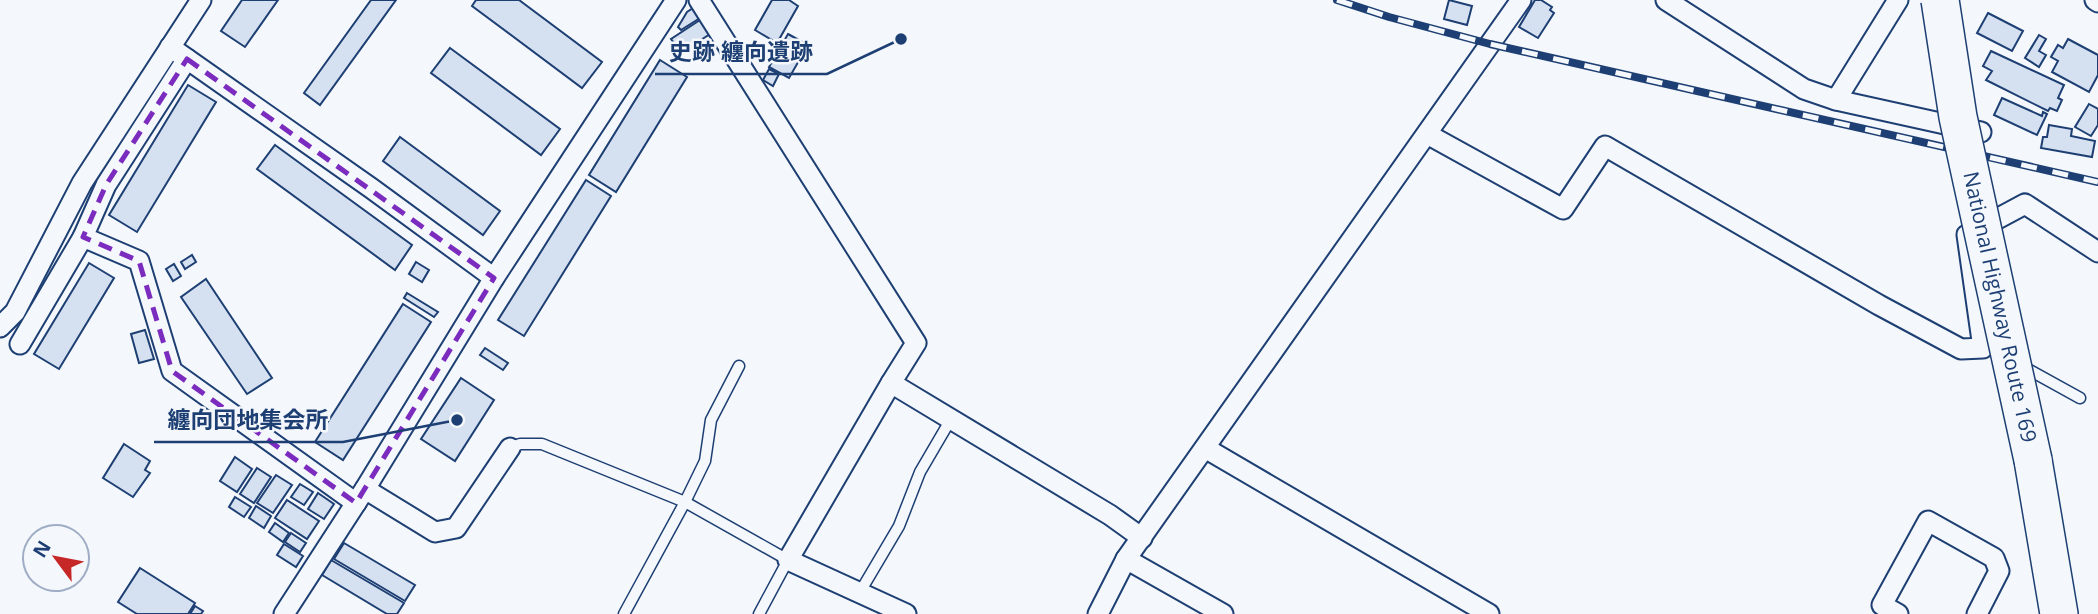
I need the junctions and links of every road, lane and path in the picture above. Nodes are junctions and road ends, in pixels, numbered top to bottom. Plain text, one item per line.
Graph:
1 (201, 0) edge
2 (676, 0) edge
3 (699, 0) edge
4 (1521, 0) edge
5 (1666, 0) edge
6 (1898, 0) edge
7 (1940, 0) edge
8 (170, 47) junction
9 (187, 60) junction
10 (1836, 100) junction
11 (1981, 132) dead end
12 (1427, 134) junction
13 (83, 237) junction
14 (2098, 252) edge
15 (494, 278) junction
16 (0, 327) edge
17 (20, 344) dead end
18 (1983, 348) junction
19 (739, 366) dead end
20 (891, 383) junction
21 (2080, 398) dead end
22 (951, 419) junction
23 (510, 448) joint
24 (1205, 448) junction
25 (361, 496) junction
26 (685, 502) junction
27 (1142, 538) junction
28 (1126, 559) junction
29 (788, 560) junction
30 (860, 592) junction
31 (284, 614) edge
32 (624, 614) edge
33 (759, 614) edge
34 (906, 614) edge
35 (1098, 614) edge
36 (1223, 614) edge
37 (1489, 614) edge
38 (1898, 614) edge
39 (1978, 614) edge
40 (2059, 614) edge

1 - 8 street
2 - 15 street
3 - 20 street
4 - 12 street
5 - 10 street
6 - 10 street
7 - 40 highway, National Highway Route 169, bridge
8 - 9 street
8 - 16 street
9 - 13 street
9 - 15 street
10 - 11 street
12 - 18 street
12 - 24 street
13 - 17 street
13 - 25 street
14 - 18 street
15 - 25 street
18 - 21 lane
19 - 26 lane
20 - 22 street
20 - 29 street
22 - 27 street
22 - 30 lane
23 - 25 street
23 - 26 lane
24 - 27 street
24 - 37 street
25 - 31 street
26 - 29 lane
26 - 32 lane
27 - 28 street
28 - 35 street
28 - 36 street
29 - 30 street
29 - 33 lane
30 - 34 street
38 - 39 street

